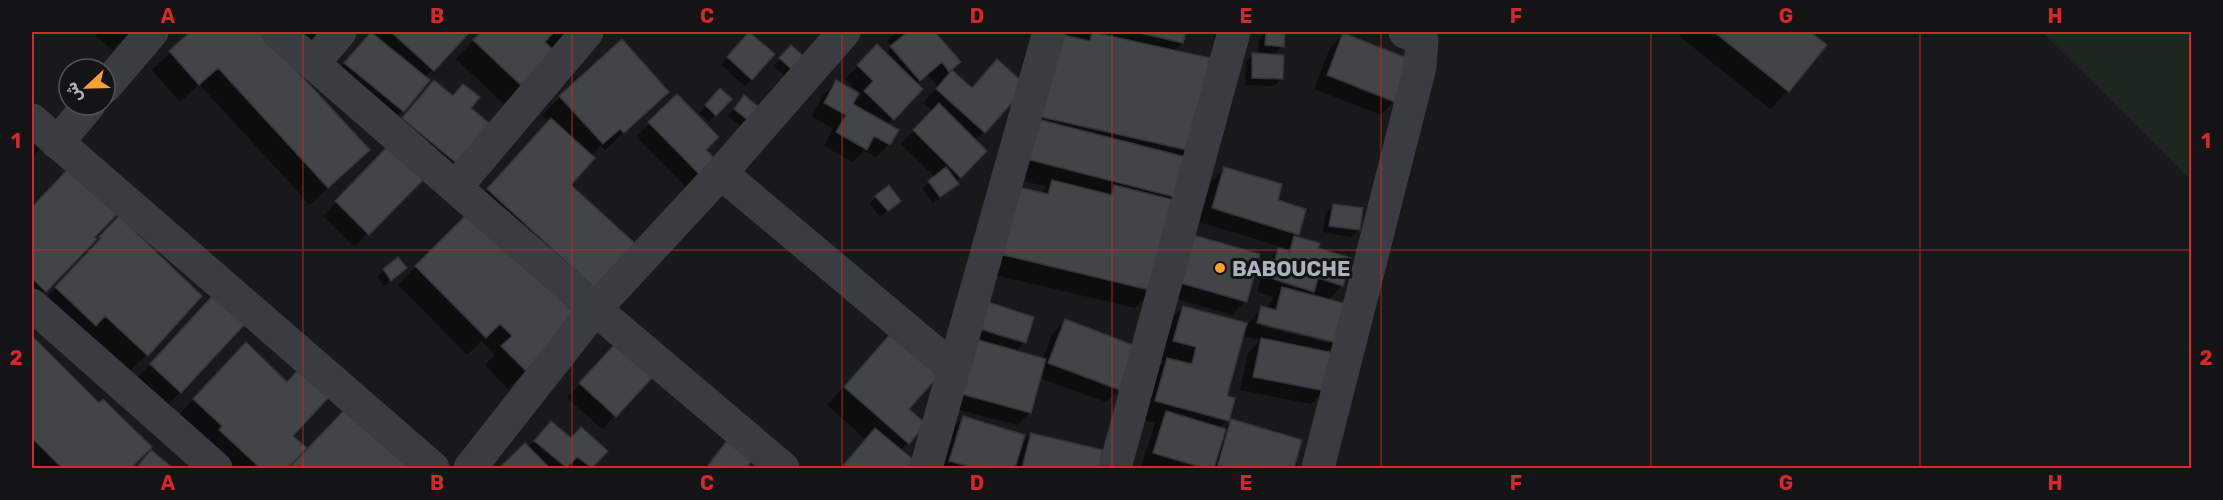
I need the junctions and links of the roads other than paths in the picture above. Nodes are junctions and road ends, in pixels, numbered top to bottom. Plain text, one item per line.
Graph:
1 (152, 32) edge
2 (277, 32) edge
3 (340, 32) edge
4 (587, 32) edge
5 (844, 32) edge
6 (1049, 32) edge
7 (1234, 32) edge
8 (1405, 32) edge
9 (314, 63) junction
10 (117, 73) edge
11 (79, 117) edge
12 (32, 120) edge
13 (57, 143) junction
14 (721, 172) junction
15 (456, 186) junction
16 (32, 305) edge
17 (595, 309) junction
18 (953, 368) junction
19 (216, 468) edge
20 (433, 468) edge
21 (470, 468) edge
22 (783, 468) edge
23 (926, 468) edge
24 (1115, 468) edge
25 (1318, 468) edge

1 - 10 street
2 - 9 street
3 - 9 street
4 - 15 street
5 - 14 street
6 - 18 street
7 - 24 street
8 - 25 street
9 - 15 street
11 - 13 street
12 - 13 street
13 - 20 street
14 - 17 street
14 - 18 street
15 - 17 street
16 - 19 street
17 - 21 street
17 - 22 street
18 - 23 street

